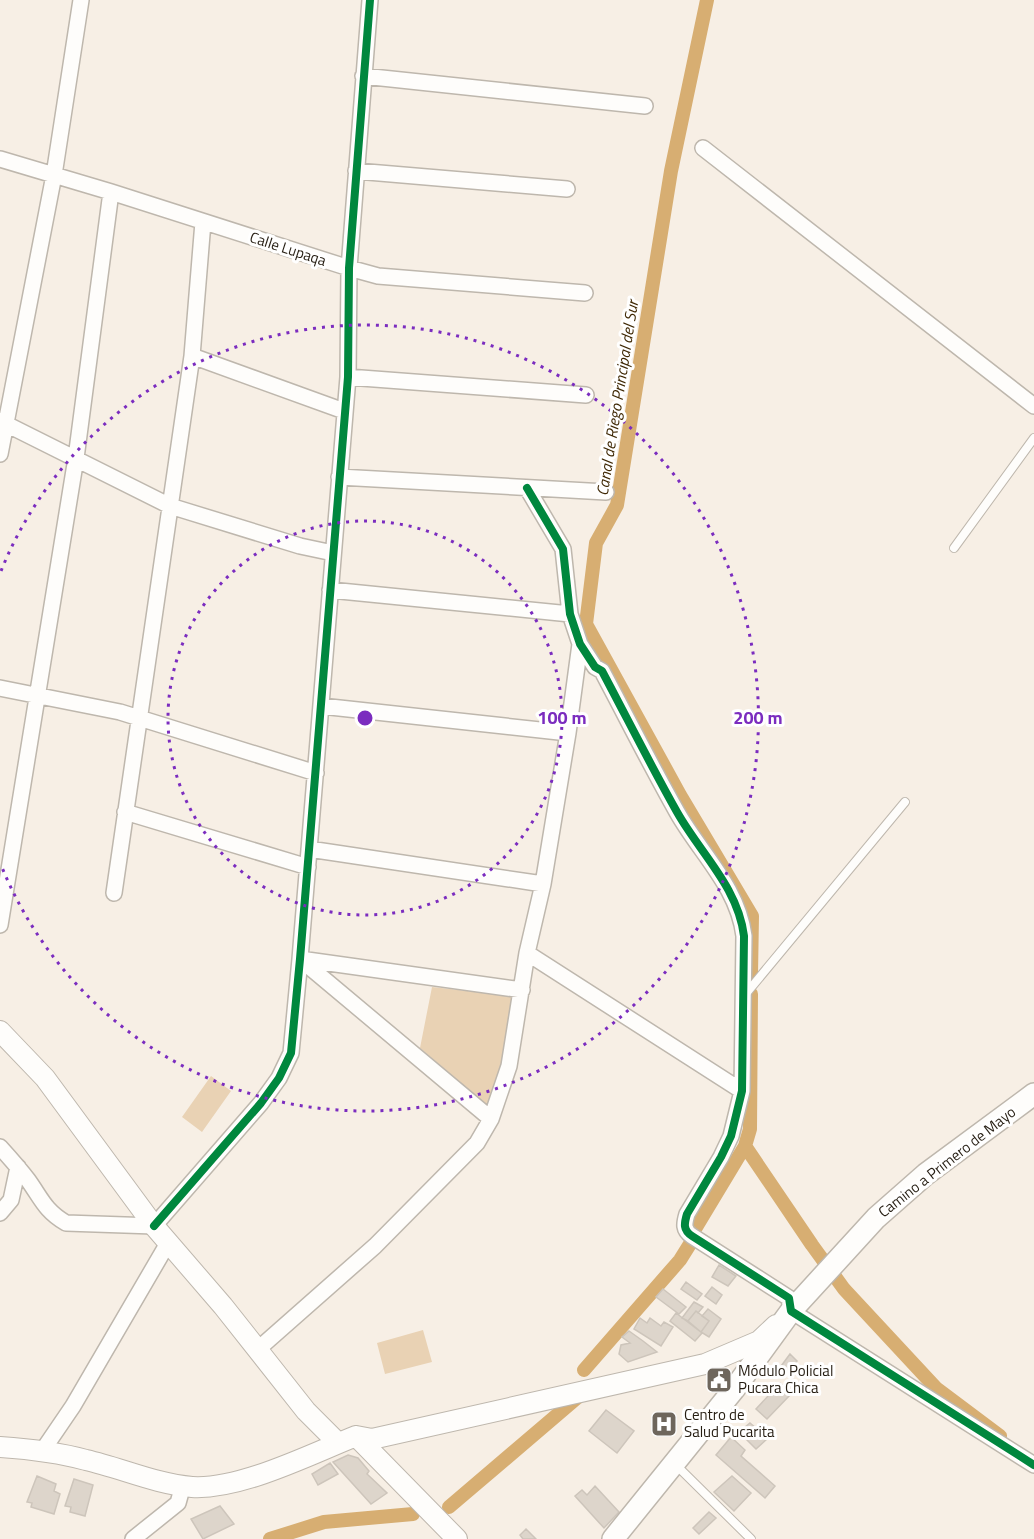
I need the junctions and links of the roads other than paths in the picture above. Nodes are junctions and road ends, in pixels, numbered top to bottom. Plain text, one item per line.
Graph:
1 (81, 0) edge
2 (369, 0) edge
3 (363, 76) junction
4 (645, 106) dead end
5 (703, 148) dead end
6 (0, 159) edge
7 (356, 171) junction
8 (54, 175) junction
9 (567, 189) dead end
10 (111, 192) junction
11 (203, 222) junction
12 (349, 268) junction
13 (585, 293) dead end
14 (192, 356) junction
15 (348, 377) junction
16 (586, 394) dead end
17 (1034, 406) edge
18 (344, 411) junction
19 (3, 422) edge
20 (1034, 438) edge
21 (0, 454) edge
22 (76, 458) junction
23 (339, 477) junction
24 (527, 488) junction
25 (606, 492) dead end
26 (170, 506) junction
27 (954, 548) dead end
28 (333, 553) junction
29 (330, 590) junction
30 (570, 614) junction
31 (580, 644) junction
32 (0, 688) edge
33 (38, 695) junction
34 (321, 706) junction
35 (139, 718) junction
36 (568, 733) junction
37 (316, 773) junction
38 (904, 802) dead end
39 (125, 812) junction
40 (309, 849) junction
41 (308, 867) junction
42 (543, 884) junction
43 (114, 893) dead end
44 (0, 926) edge
45 (527, 953) junction
46 (300, 959) junction
47 (522, 990) junction
48 (743, 998) junction
49 (0, 1031) edge
50 (742, 1091) junction
51 (1034, 1094) edge
52 (491, 1119) junction
53 (0, 1147) edge
54 (18, 1167) junction
55 (0, 1213) edge
56 (154, 1227) junction
57 (168, 1243) junction
58 (791, 1311) junction
59 (257, 1350) junction
60 (356, 1436) junction
61 (338, 1443) junction
62 (0, 1447) edge
63 (43, 1450) junction
64 (675, 1464) junction
65 (1034, 1465) edge
66 (183, 1485) junction
67 (133, 1539) edge
68 (457, 1539) edge
69 (613, 1539) edge
70 (752, 1539) edge

1 - 8 street
2 - 3 street
3 - 4 street
3 - 7 street
5 - 17 street
6 - 8 street, Calle Lupaqa
7 - 9 street
7 - 12 street
8 - 10 street, Calle Lupaqa
8 - 19 street
10 - 11 street, Calle Lupaqa
10 - 22 street
11 - 12 street, Calle Lupaqa
11 - 14 street
12 - 13 street, Calle Lupaqa
12 - 15 street
14 - 18 street
14 - 26 street
15 - 16 street
15 - 18 street
18 - 23 street
19 - 21 street
19 - 22 street
20 - 27 lane
22 - 26 street
22 - 33 street
23 - 24 street
23 - 28 street
24 - 25 street
24 - 30 street
26 - 28 street
26 - 35 street
28 - 29 street
29 - 30 street
29 - 34 street
30 - 31 street
31 - 36 street
31 - 48 street
32 - 33 street
33 - 35 street
33 - 44 street
34 - 36 street
34 - 37 street
35 - 37 street
35 - 39 street
36 - 42 street
37 - 40 street
38 - 48 lane
39 - 41 street
39 - 43 street
40 - 41 street
40 - 42 street
41 - 46 street
42 - 45 street
45 - 47 street
45 - 50 street
46 - 47 street
46 - 52 street
46 - 56 street
47 - 52 street
48 - 50 street
49 - 56 street
50 - 58 street
51 - 58 main road, Camino a Primero de Mayo
52 - 59 street
53 - 54 street
54 - 55 street
54 - 56 street
56 - 57 street
57 - 59 street
57 - 63 street
58 - 60 street
58 - 64 main road, Camino a Primero de Mayo
58 - 65 street
59 - 61 street
60 - 61 street
60 - 68 street
61 - 66 street
62 - 63 street
63 - 66 street
64 - 69 main road, Camino a Primero de Mayo
64 - 70 lane
66 - 67 street

